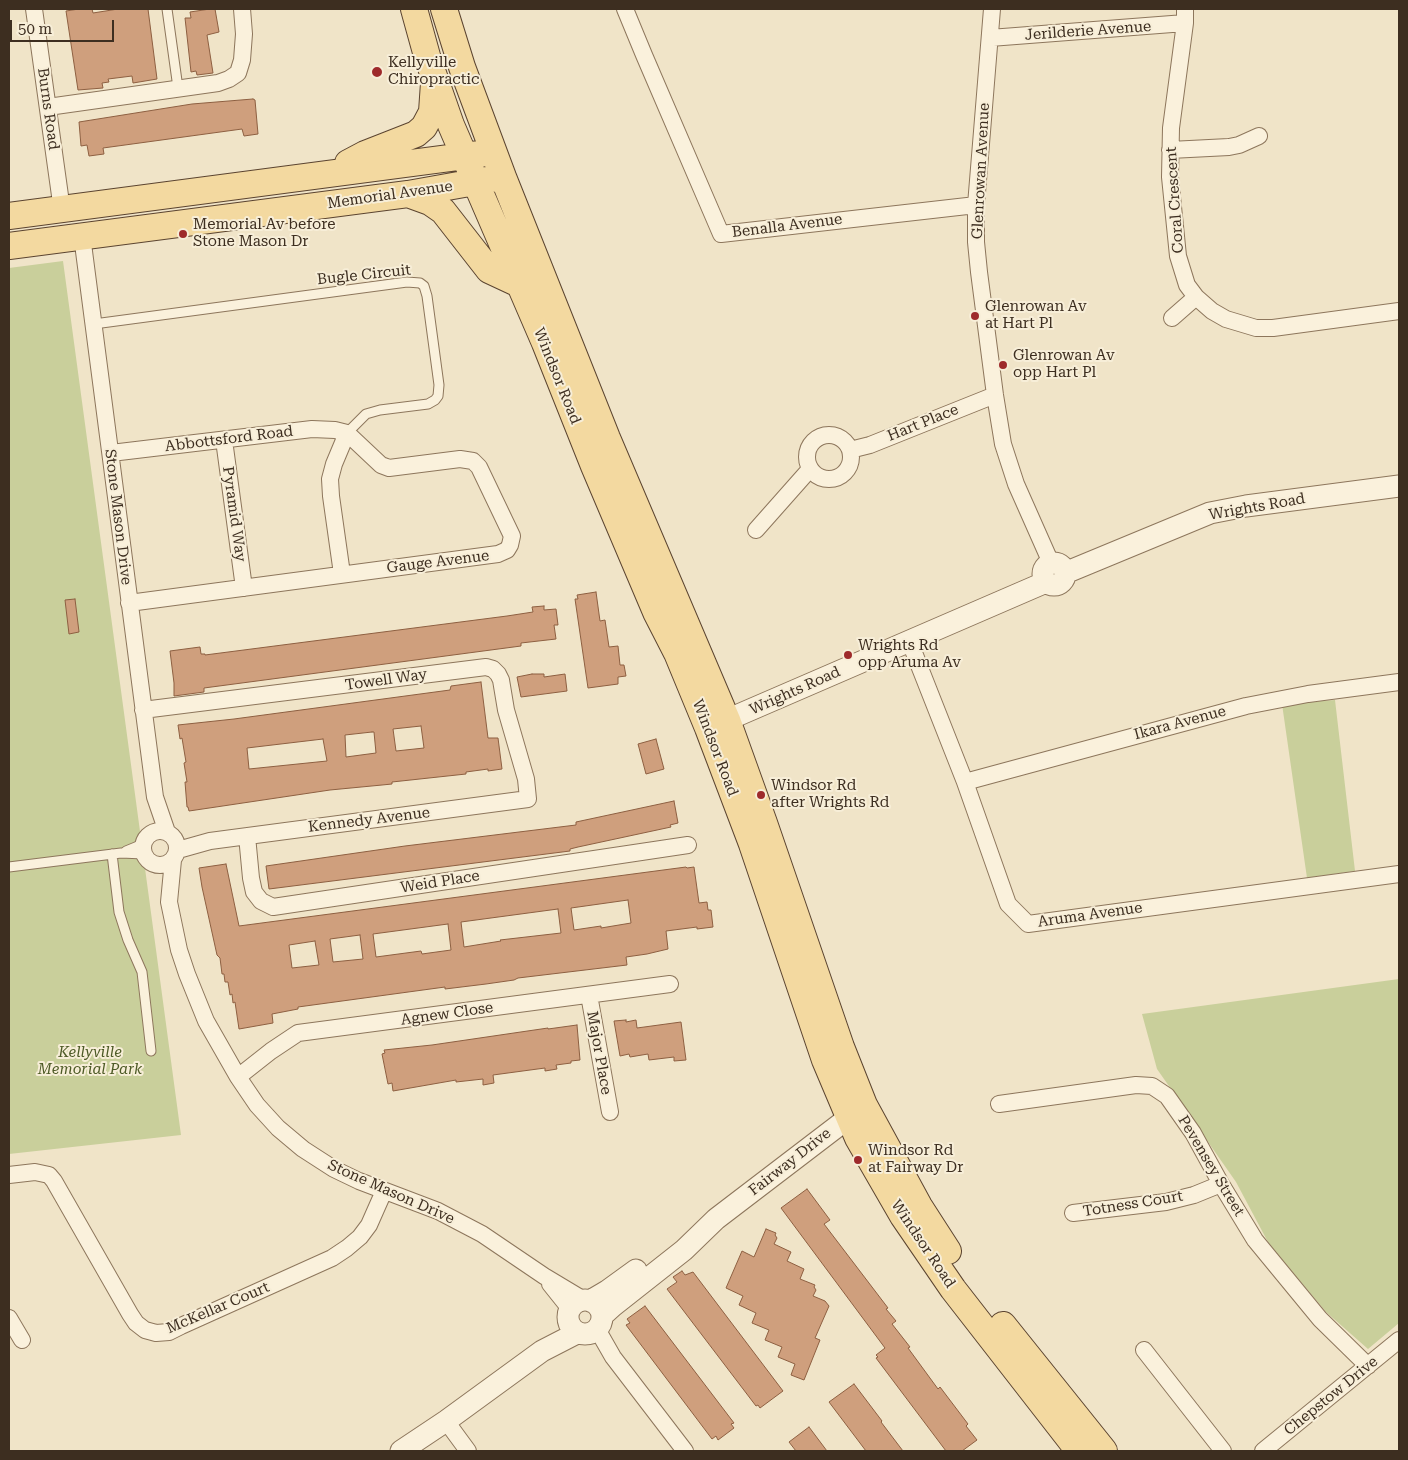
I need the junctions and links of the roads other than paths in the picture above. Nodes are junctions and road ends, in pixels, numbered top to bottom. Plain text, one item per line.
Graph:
1 (34, 9) edge
2 (167, 9) edge
3 (242, 9) edge
4 (414, 9) edge
5 (444, 9) edge
6 (625, 9) edge
7 (992, 9) edge
8 (1185, 16) edge
9 (990, 38) junction
10 (435, 78) junction
11 (178, 88) junction
12 (48, 106) junction
13 (1259, 136) dead end
14 (1170, 150) junction
15 (493, 152) junction
16 (464, 156) junction
17 (330, 173) junction
18 (502, 177) junction
19 (476, 182) junction
20 (408, 194) junction
21 (976, 205) junction
22 (62, 210) junction
23 (9, 216) edge
24 (82, 236) junction
25 (9, 246) edge
26 (519, 284) junction
27 (1196, 297) junction
28 (1399, 311) edge
29 (1172, 318) dead end
30 (94, 324) junction
31 (994, 395) junction
32 (347, 433) junction
33 (224, 440) junction
34 (850, 450) junction
35 (111, 453) junction
36 (810, 469) junction
37 (1399, 486) edge
38 (756, 530) dead end
39 (1054, 573) junction
40 (342, 574) junction
41 (244, 588) junction
42 (129, 603) junction
43 (909, 640) junction
44 (1399, 682) edge
45 (143, 710) junction
46 (718, 724) junction
47 (965, 782) junction
48 (528, 799) joint
49 (247, 836) junction
50 (688, 845) dead end
51 (160, 847) junction
52 (117, 853) junction
53 (9, 867) edge
54 (1399, 874) edge
55 (670, 984) dead end
56 (589, 995) junction
57 (151, 1051) dead end
58 (238, 1077) junction
59 (999, 1104) dead end
60 (857, 1111) junction
61 (610, 1112) dead end
62 (9, 1175) edge
63 (1221, 1184) junction
64 (384, 1191) junction
65 (1073, 1213) dead end
66 (9, 1318) edge
67 (584, 1318) junction
68 (22, 1340) dead end
69 (1399, 1340) edge
70 (1144, 1350) dead end
71 (1368, 1366) junction
72 (446, 1421) junction
73 (401, 1451) edge
74 (468, 1451) edge
75 (685, 1451) edge
76 (1079, 1451) edge
77 (1104, 1451) edge
78 (1223, 1451) edge
79 (1263, 1451) edge

1 - 12 street, Burns Road
2 - 11 lane
3 - 11 street
4 - 10 main road, Windsor Road
5 - 15 main road, Windsor Road
6 - 21 street, Benalla Avenue
7 - 9 street, Glenrowan Avenue
8 - 9 street, Jerilderie Avenue
8 - 14 street, Coral Crescent
9 - 21 street, Glenrowan Avenue
10 - 16 main road, Windsor Road
10 - 17 main road
11 - 12 street
12 - 22 street, Burns Road
13 - 14 street
14 - 27 street, Coral Crescent
15 - 16 main road, Memorial Avenue
15 - 18 main road, Windsor Road
16 - 17 main road, Memorial Avenue
16 - 19 main road, Windsor Road
17 - 22 main road, Memorial Avenue
18 - 19 main road, Memorial Avenue
18 - 46 main road, Windsor Road
19 - 20 main road, Memorial Avenue
19 - 26 main road, Windsor Road
20 - 24 main road, Memorial Avenue
20 - 26 main road
21 - 31 street, Glenrowan Avenue
22 - 23 main road, Memorial Avenue
24 - 25 main road, Memorial Avenue
24 - 30 street, Stone Mason Drive
26 - 46 main road, Windsor Road
27 - 28 street, Coral Crescent
27 - 29 street
30 - 32 lane, Bugle Circuit
30 - 35 street, Stone Mason Drive
31 - 34 street, Hart Place
31 - 39 street, Glenrowan Avenue
32 - 33 street, Abbottsford Road
32 - 40 street
32 - 40 street, Gauge Avenue
33 - 35 street, Abbottsford Road
33 - 41 street, Pyramid Way
34 - 36 street
34 - 36 street
35 - 42 street, Stone Mason Drive
36 - 38 street
37 - 39 street, Wrights Road
39 - 43 street, Wrights Road
40 - 41 street, Gauge Avenue
41 - 42 street, Gauge Avenue
42 - 45 street, Stone Mason Drive
43 - 46 street, Wrights Road
43 - 47 street, Aruma Avenue
44 - 47 street, Ikara Avenue
45 - 48 street, Towell Way
45 - 51 street, Stone Mason Drive
46 - 60 main road, Windsor Road
47 - 54 street, Aruma Avenue
48 - 49 street, Kennedy Avenue
49 - 50 street, Weid Place
49 - 51 street, Kennedy Avenue
51 - 52 lane
51 - 58 street, Stone Mason Drive
52 - 53 lane
52 - 57 lane
55 - 56 street, Agnew Close
56 - 58 street, Agnew Close
56 - 61 street, Major Place
58 - 64 street, Stone Mason Drive
59 - 63 street, Pevensey Street
60 - 67 street, Fairway Drive
60 - 76 main road, Windsor Road
60 - 77 main road, Windsor Road
62 - 64 street, McKellar Court
63 - 65 street, Totness Court
63 - 71 street, Pevensey Street
64 - 67 street, Stone Mason Drive
66 - 68 street
67 - 72 street, Fairway Drive
67 - 75 street, Stone Mason Drive
69 - 71 street, Chepstow Drive
70 - 78 street
71 - 79 street, Chepstow Drive
72 - 73 street, Fairway Drive
72 - 74 street

